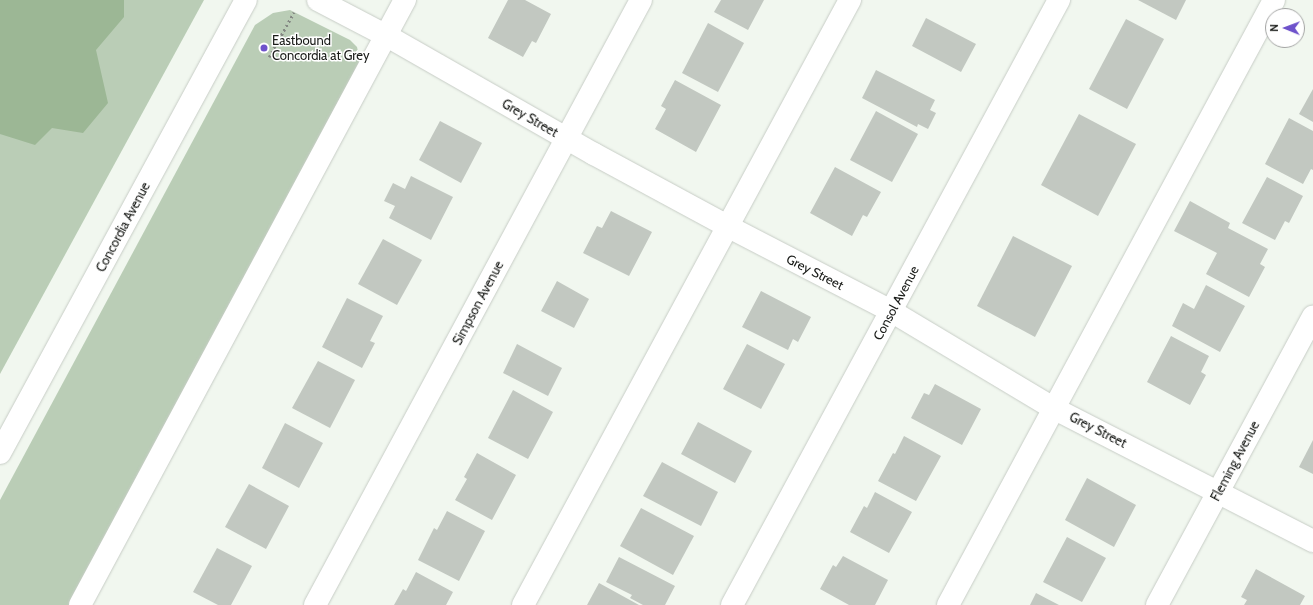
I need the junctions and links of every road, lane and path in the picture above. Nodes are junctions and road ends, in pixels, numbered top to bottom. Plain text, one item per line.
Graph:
1 (246, 0) edge
2 (318, 0) edge
3 (405, 0) edge
4 (641, 0) edge
5 (850, 0) edge
6 (1059, 0) edge
7 (1274, 0) edge
8 (297, 6) dead end
9 (387, 36) junction
10 (269, 57) dead end
11 (567, 139) junction
12 (728, 227) junction
13 (891, 311) junction
14 (1313, 316) edge
15 (1055, 409) junction
16 (0, 453) edge
17 (1219, 491) junction
18 (1313, 541) edge
19 (80, 605) edge
20 (315, 605) edge
21 (523, 605) edge
22 (732, 605) edge
23 (948, 605) edge
24 (1157, 605) edge

1 - 16 street, Concordia Avenue
2 - 9 street, Grey Street
3 - 9 street
4 - 11 street, Simpson Avenue
5 - 12 street
6 - 13 street, Consol Avenue
7 - 15 street
8 - 10 path
9 - 11 street, Grey Street
9 - 19 street
11 - 12 street, Grey Street
11 - 20 street, Simpson Avenue
12 - 13 street, Grey Street
12 - 21 street
13 - 15 street, Grey Street
13 - 22 street, Consol Avenue
14 - 17 street, Fleming Avenue
15 - 17 street, Grey Street
15 - 23 street
17 - 18 street, Grey Street
17 - 24 street, Fleming Avenue

